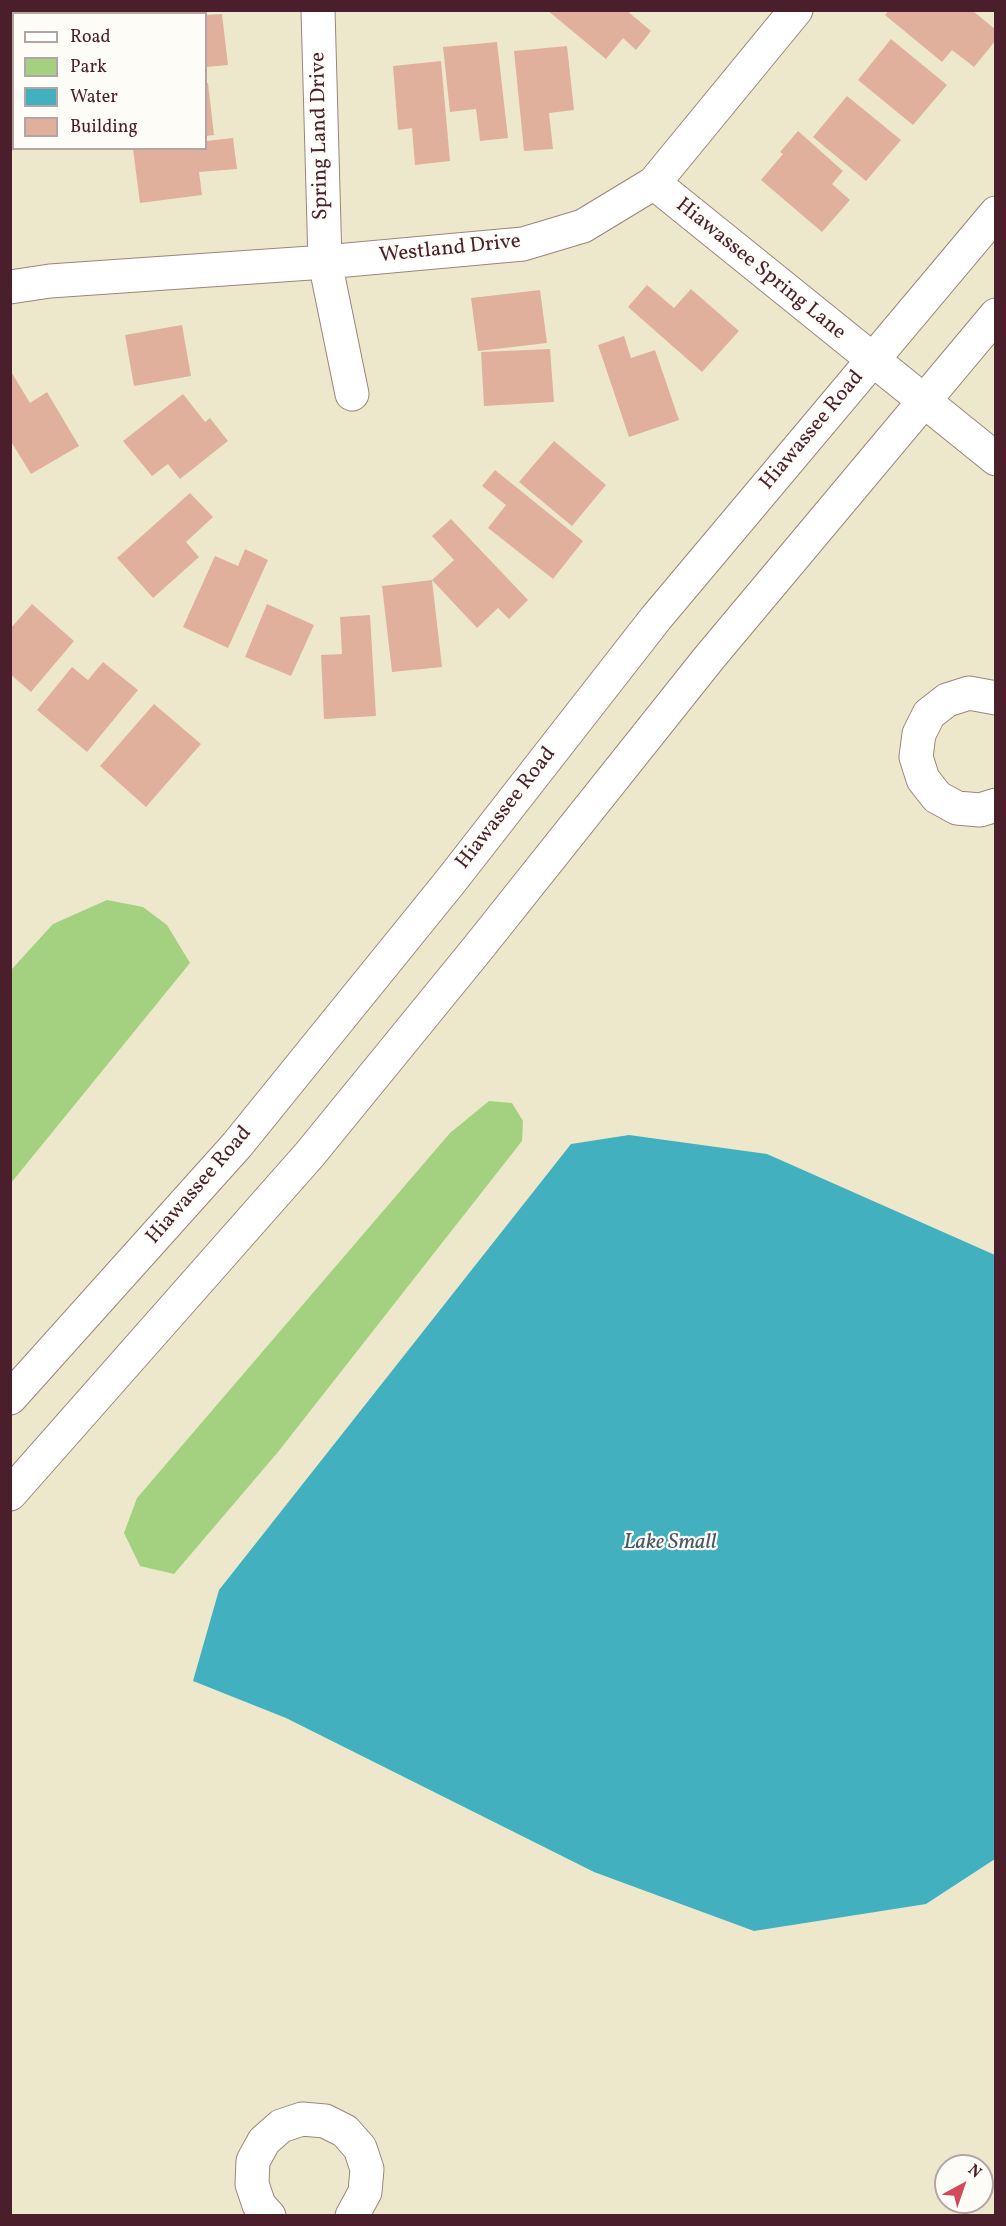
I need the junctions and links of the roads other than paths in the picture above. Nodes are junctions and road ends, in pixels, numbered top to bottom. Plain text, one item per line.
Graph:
1 (318, 10) edge
2 (796, 10) edge
3 (654, 183) junction
4 (996, 213) edge
5 (324, 262) junction
6 (10, 287) edge
7 (996, 315) edge
8 (871, 361) junction
9 (352, 394) dead end
10 (923, 400) junction
11 (996, 459) edge
12 (996, 698) edge
13 (996, 806) edge
14 (10, 1398) edge
15 (10, 1494) edge
16 (269, 2216) edge
17 (352, 2216) edge

1 - 5 street, Spring Land Drive
2 - 3 street, Westland Drive
3 - 5 street, Westland Drive
3 - 8 street, Hiawassee Spring Lane
4 - 8 street, Hiawassee Road
5 - 6 street, Westland Drive
5 - 9 street, Spring Land Drive
7 - 10 street
8 - 10 street, Hiawassee Spring Lane
8 - 14 street, Hiawassee Road
10 - 11 street, Hiawassee Spring Lane
10 - 15 street
12 - 13 street
16 - 17 street

